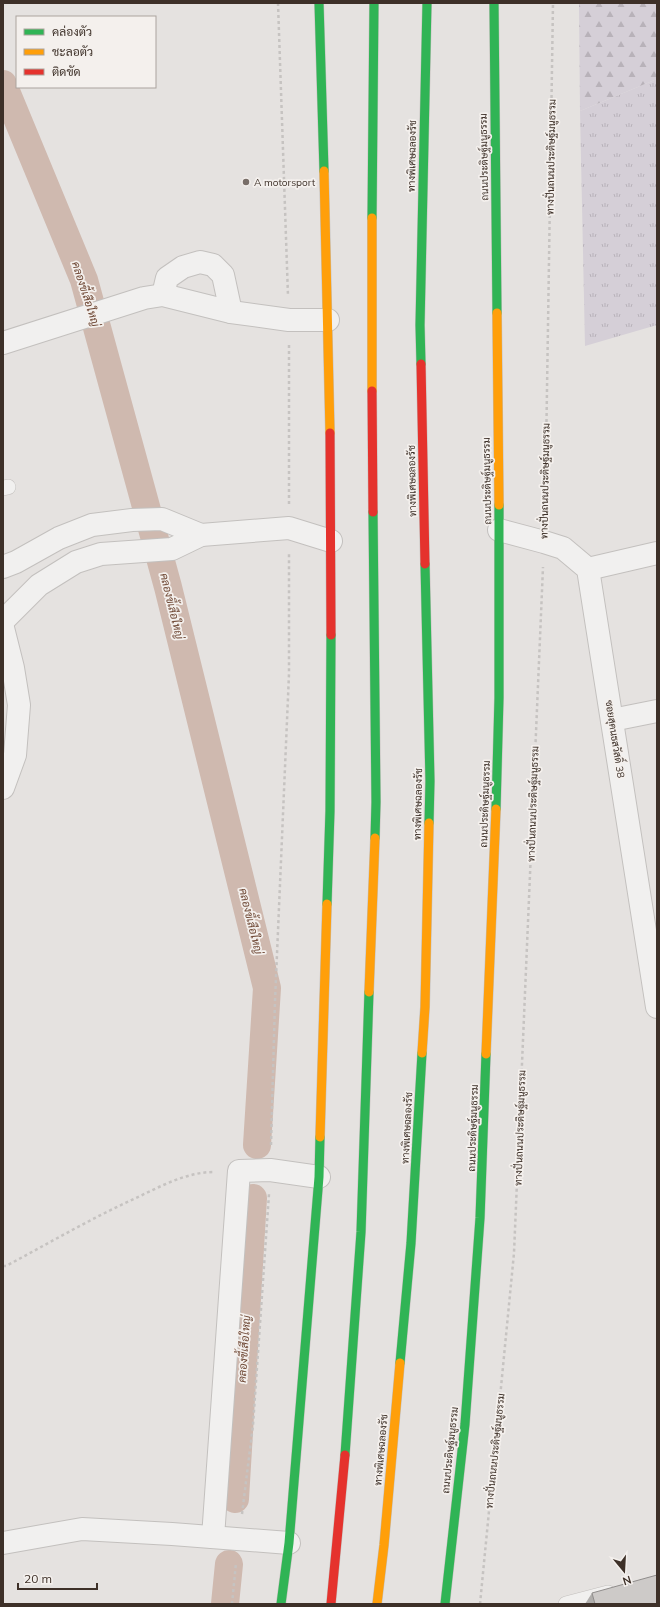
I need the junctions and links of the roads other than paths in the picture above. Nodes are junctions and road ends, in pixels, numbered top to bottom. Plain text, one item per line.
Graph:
1 (319, 3) edge
2 (374, 3) edge
3 (427, 3) edge
4 (494, 3) edge
5 (163, 294) junction
6 (231, 312) junction
7 (328, 320) junction
8 (3, 343) edge
9 (499, 530) junction
10 (201, 534) junction
11 (331, 541) junction
12 (657, 553) edge
13 (3, 567) edge
14 (588, 569) junction
15 (3, 621) edge
16 (3, 628) edge
17 (657, 711) edge
18 (612, 720) junction
19 (3, 788) edge
20 (657, 1008) edge
21 (319, 1177) junction
22 (213, 1537) junction
23 (4, 1538) edge
24 (289, 1543) junction
25 (619, 1590) edge
26 (281, 1604) edge
27 (331, 1604) edge
28 (376, 1604) edge
29 (445, 1604) edge
30 (566, 1604) edge

1 - 7 main road
2 - 27 main road
3 - 28 main road, ทางพิเศษฉลองรัช
4 - 9 main road, ถนนประดิษฐ์มนูธรรม
5 - 6 street
5 - 6 street
5 - 8 street
6 - 7 street
7 - 11 main road
9 - 14 street
9 - 29 main road, ถนนประดิษฐ์มนูธรรม
10 - 11 street
10 - 13 street
10 - 15 street
11 - 21 main road
12 - 14 street
14 - 18 street, ซอยสุคนธสวัสดิ์ 38
16 - 19 street
17 - 18 street
18 - 20 street, ซอยสุคนธสวัสดิ์ 38
21 - 22 street
21 - 24 main road
22 - 23 street
22 - 24 street
24 - 26 main road
25 - 30 lane

